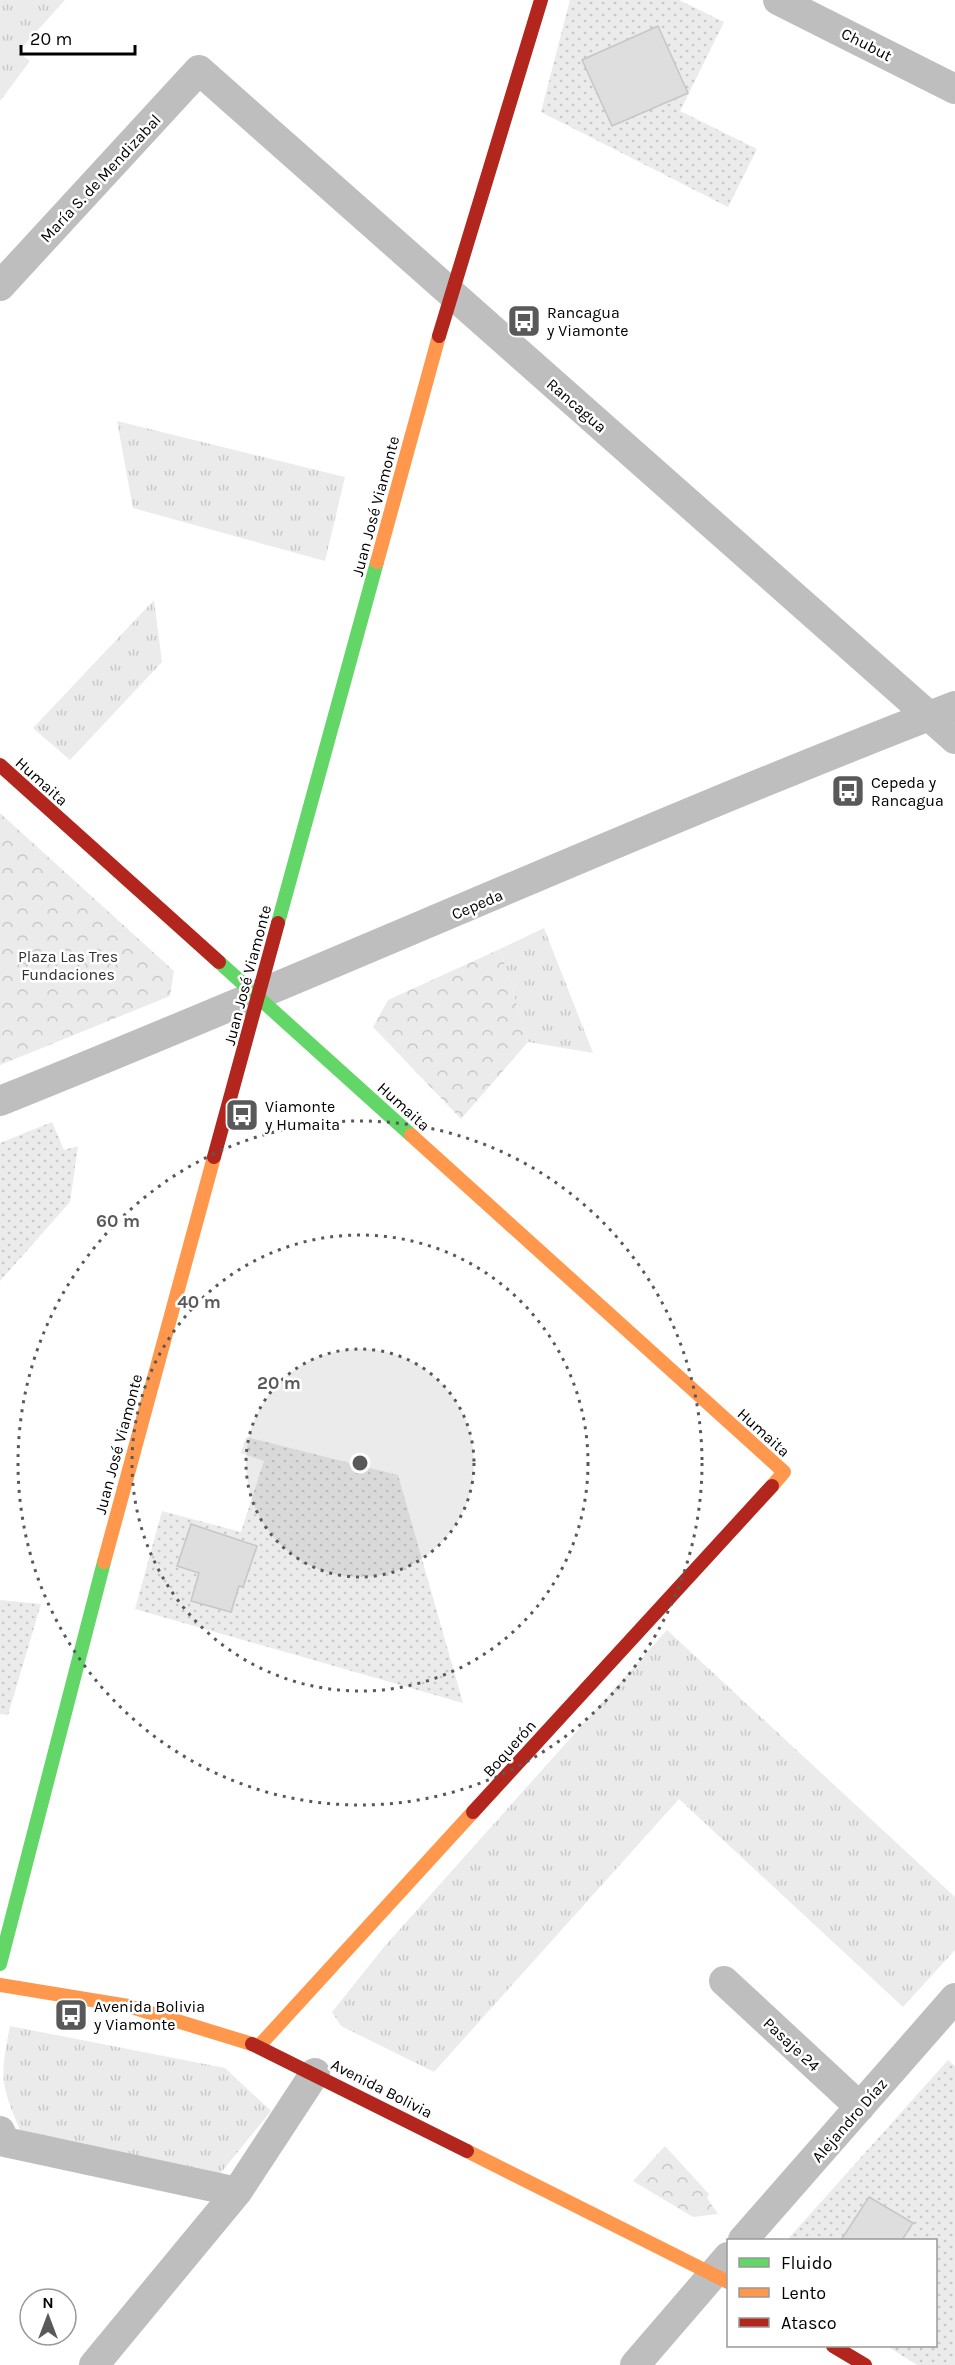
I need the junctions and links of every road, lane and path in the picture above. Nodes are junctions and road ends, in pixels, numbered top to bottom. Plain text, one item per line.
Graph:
1 (541, 0) edge
2 (778, 0) edge
3 (200, 70) joint
4 (955, 89) edge
5 (0, 286) edge
6 (450, 294) junction
7 (943, 711) edge
8 (955, 739) edge
9 (0, 765) edge
10 (258, 996) junction
11 (0, 1101) edge
12 (784, 1472) joint
13 (0, 1964) edge
14 (724, 1981) dead end
15 (0, 1985) edge
16 (955, 1998) edge
17 (259, 2046) junction
18 (315, 2073) junction
19 (860, 2107) junction
20 (0, 2131) edge
21 (237, 2192) junction
22 (745, 2239) edge
23 (724, 2271) edge
24 (835, 2347) edge
25 (94, 2365) edge
26 (635, 2365) edge
27 (865, 2365) edge

1 - 6 street, Juan José Viamonte
2 - 4 street, Chubut
3 - 5 street, María S. de Mendizabal
3 - 6 street, Rancagua
6 - 7 street, Rancagua
6 - 10 street, Juan José Viamonte
7 - 8 street, Rancagua
7 - 10 street, Cepeda
9 - 10 street, Humaita
10 - 11 street, Cepeda
10 - 12 street, Humaita
10 - 13 street, Juan José Viamonte
12 - 17 street, Boquerón
14 - 19 street, Pasaje 24
15 - 17 street, Avenida Bolivia
16 - 19 street, Alejandro Díaz
17 - 18 street, Avenida Bolivia
18 - 21 street
18 - 23 street, Avenida Bolivia
19 - 22 street, Alejandro Díaz
20 - 21 street
21 - 25 street
23 - 26 street
24 - 27 street

